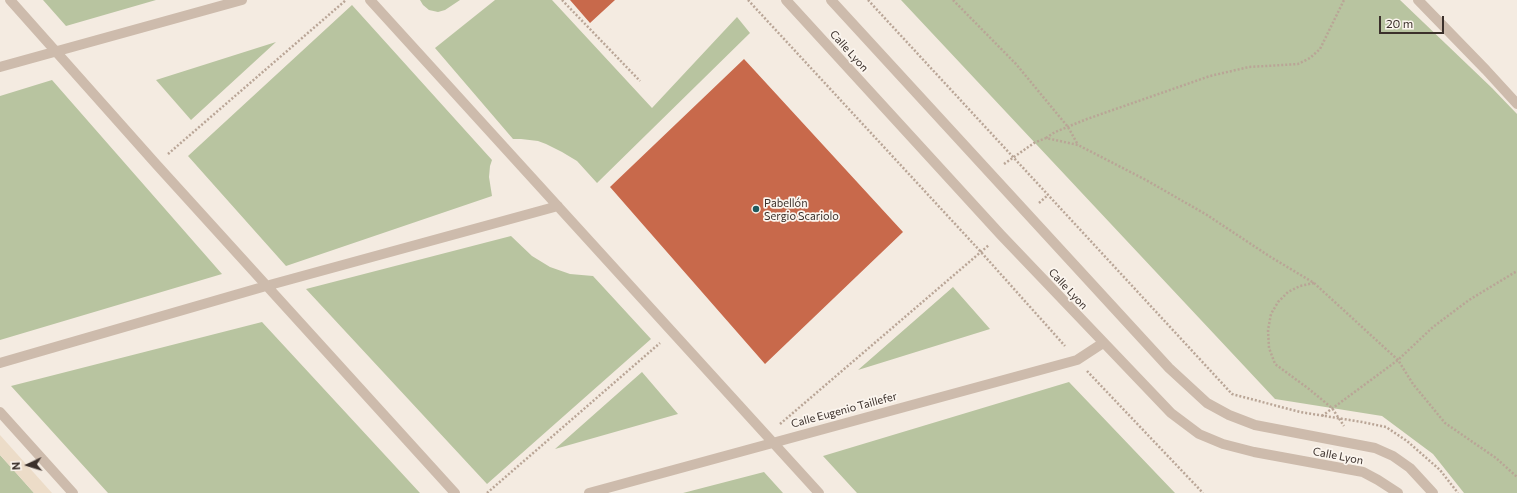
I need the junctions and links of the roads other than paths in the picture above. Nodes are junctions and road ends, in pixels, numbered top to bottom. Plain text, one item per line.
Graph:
1 (10, 0) edge
2 (242, 0) edge
3 (370, 0) edge
4 (786, 0) edge
5 (831, 0) edge
6 (1418, 0) edge
7 (56, 52) junction
8 (0, 67) edge
9 (1517, 104) edge
10 (558, 206) junction
11 (266, 286) junction
12 (1103, 344) junction
13 (0, 363) edge
14 (0, 412) edge
15 (769, 439) junction
16 (73, 493) edge
17 (455, 493) edge
18 (589, 493) edge
19 (818, 493) edge
20 (1398, 493) edge
21 (1434, 493) edge

1 - 7 street
2 - 7 street
3 - 10 street
4 - 12 street, Calle Lyon
5 - 21 street, Calle Lyon
6 - 9 street
7 - 8 street
7 - 11 street
10 - 11 street
10 - 15 street
11 - 13 street
11 - 17 street
12 - 15 street, Calle Eugenio Taillefer
12 - 20 street, Calle Lyon
14 - 16 street
15 - 18 street, Calle Eugenio Taillefer
15 - 19 street

